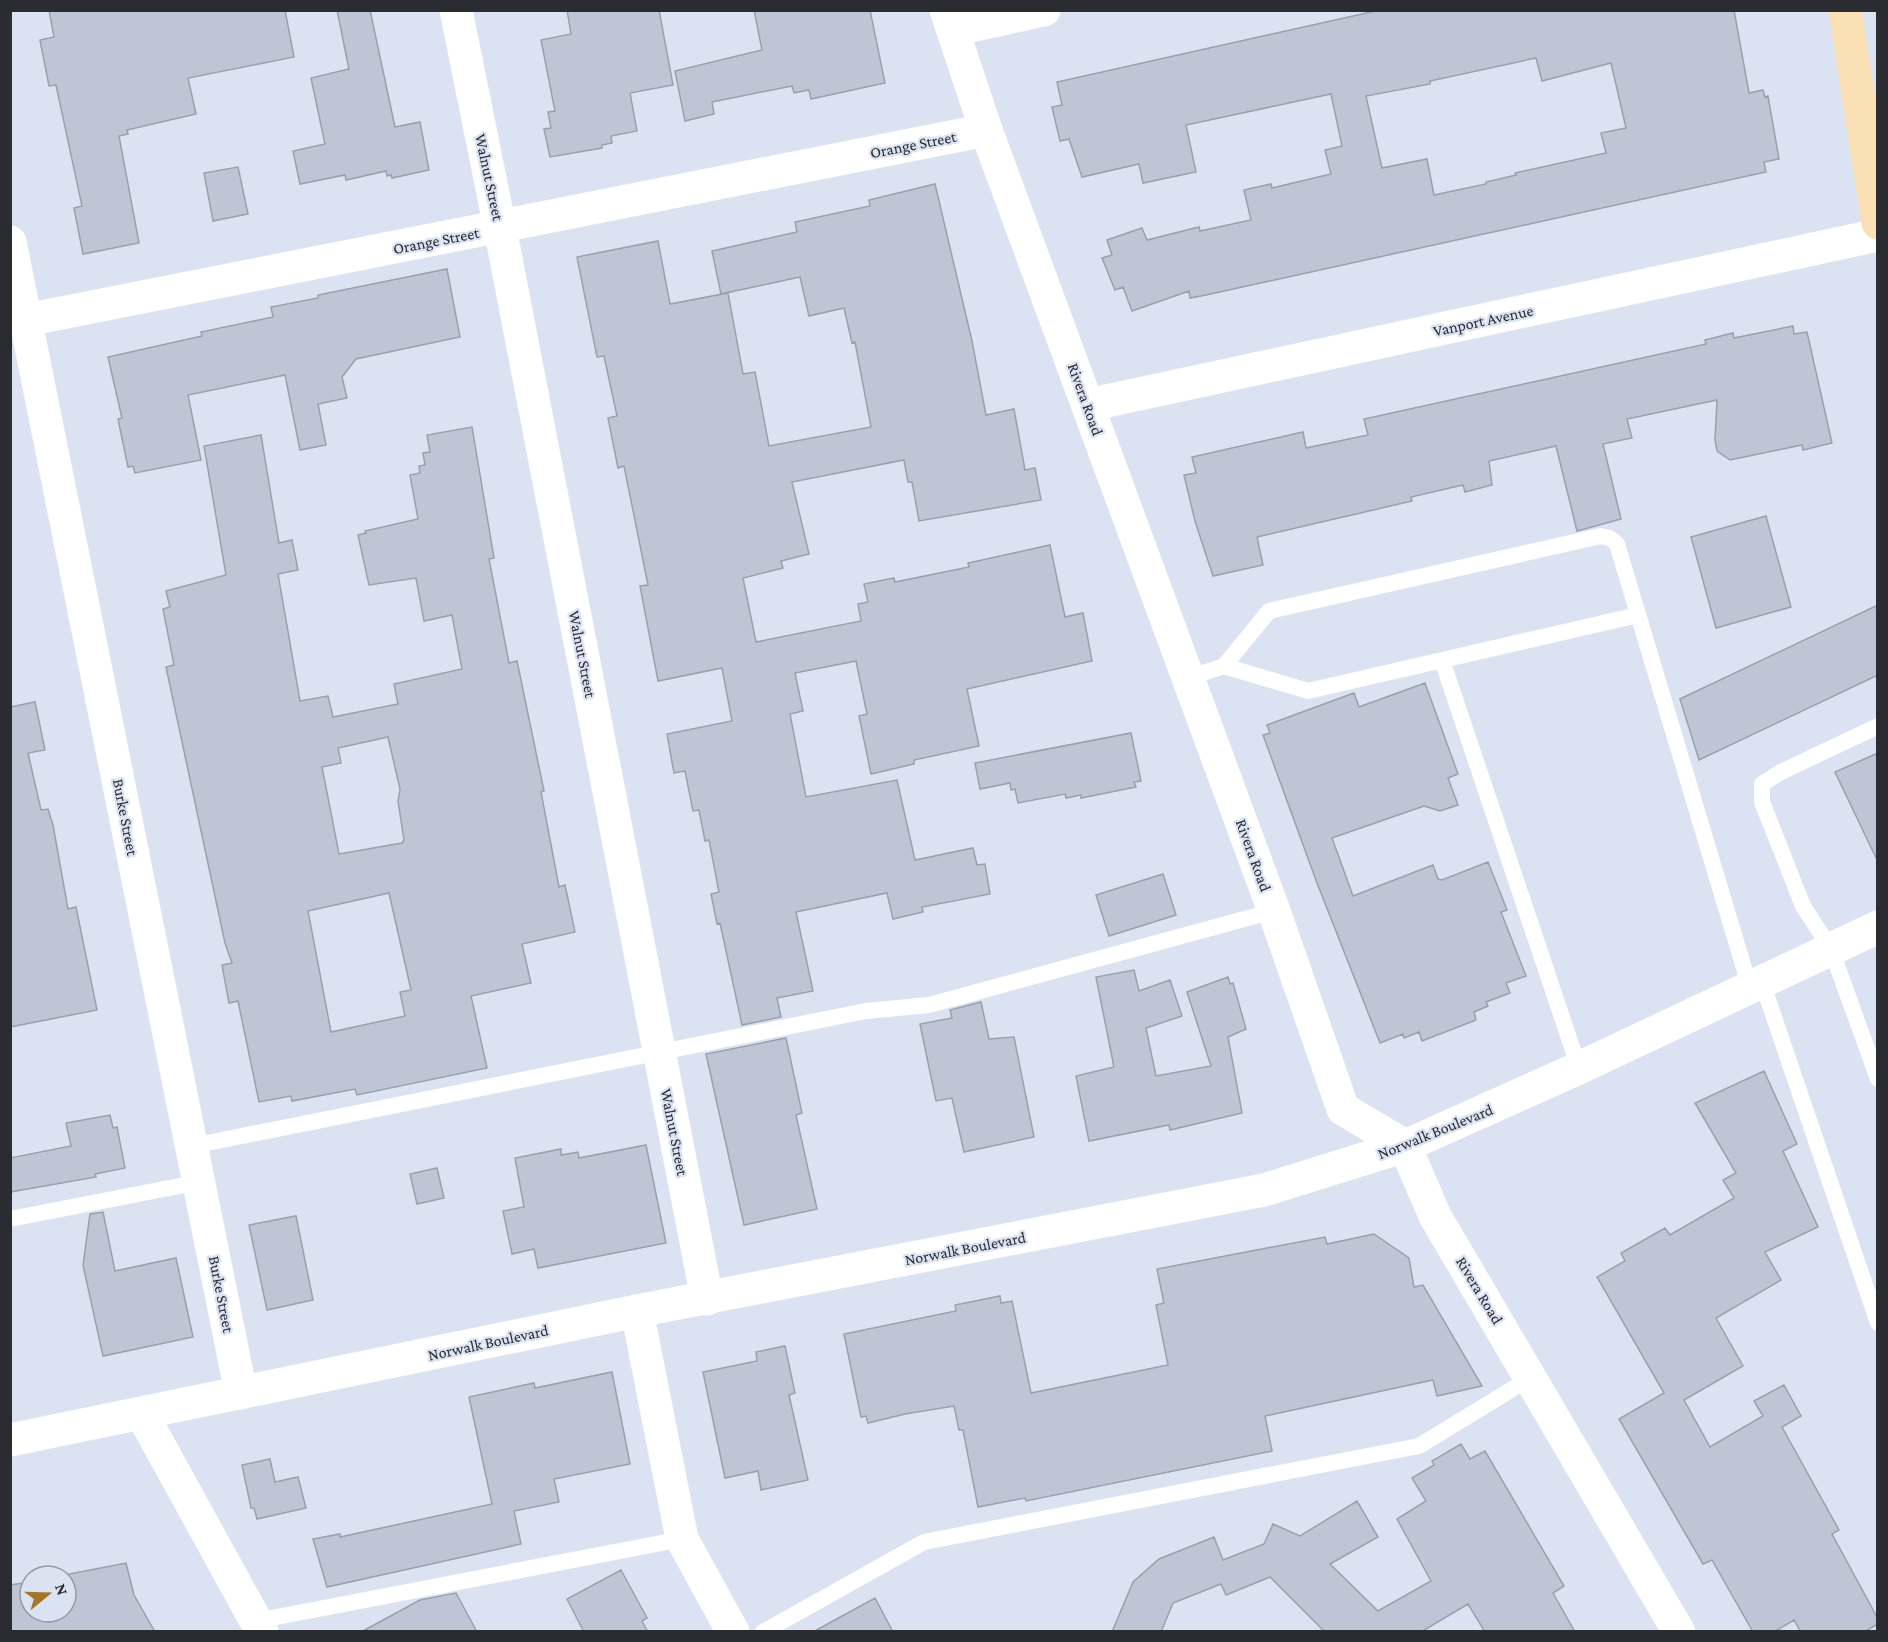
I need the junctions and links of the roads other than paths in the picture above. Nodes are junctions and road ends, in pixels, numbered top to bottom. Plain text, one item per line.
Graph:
1 (456, 10) edge
2 (1044, 10) edge
3 (1845, 10) edge
4 (950, 20) edge
5 (986, 129) junction
6 (1878, 223) edge
7 (500, 228) junction
8 (1878, 235) edge
9 (10, 242) edge
10 (26, 320) junction
11 (1088, 405) junction
12 (1638, 615) junction
13 (1442, 660) junction
14 (1224, 666) junction
15 (1188, 678) junction
16 (1878, 726) edge
17 (1274, 911) junction
18 (1878, 927) edge
19 (1831, 949) junction
20 (1756, 985) junction
21 (659, 1052) junction
22 (1579, 1068) junction
23 (1878, 1079) edge
24 (192, 1146) junction
25 (1405, 1146) junction
26 (200, 1182) junction
27 (10, 1219) edge
28 (707, 1299) junction
29 (637, 1311) junction
30 (1878, 1323) edge
31 (1532, 1377) junction
32 (242, 1393) junction
33 (142, 1414) junction
34 (10, 1440) edge
35 (681, 1539) junction
36 (259, 1626) edge
37 (734, 1632) edge
38 (764, 1632) edge
39 (1679, 1632) edge

1 - 7 street, Walnut Street
2 - 4 street
3 - 6 main road
4 - 5 street, Rivera Road
5 - 7 street, Orange Street
5 - 11 street, Rivera Road
7 - 10 street, Orange Street
7 - 21 street, Walnut Street
8 - 11 street, Vanport Avenue
9 - 10 street, Burke Street
10 - 24 street, Burke Street
11 - 15 street, Rivera Road
12 - 13 lane
12 - 14 lane
12 - 20 lane
13 - 14 lane
13 - 22 lane
14 - 15 lane
15 - 17 street, Rivera Road
16 - 19 lane
17 - 21 lane
17 - 25 street, Rivera Road
18 - 19 street, Norwalk Boulevard
19 - 20 street, Norwalk Boulevard
19 - 23 lane
20 - 22 street, Norwalk Boulevard
20 - 30 lane
21 - 24 lane
21 - 28 street, Walnut Street
22 - 25 street, Norwalk Boulevard
24 - 26 street, Burke Street
25 - 28 street, Norwalk Boulevard
25 - 31 street, Rivera Road
26 - 27 lane
26 - 32 street, Burke Street
28 - 29 street, Norwalk Boulevard
29 - 32 street, Norwalk Boulevard
29 - 35 street
31 - 38 lane
31 - 39 street, Rivera Road
32 - 33 street, Norwalk Boulevard
33 - 34 street, Norwalk Boulevard
33 - 36 street
35 - 36 lane
35 - 37 street

